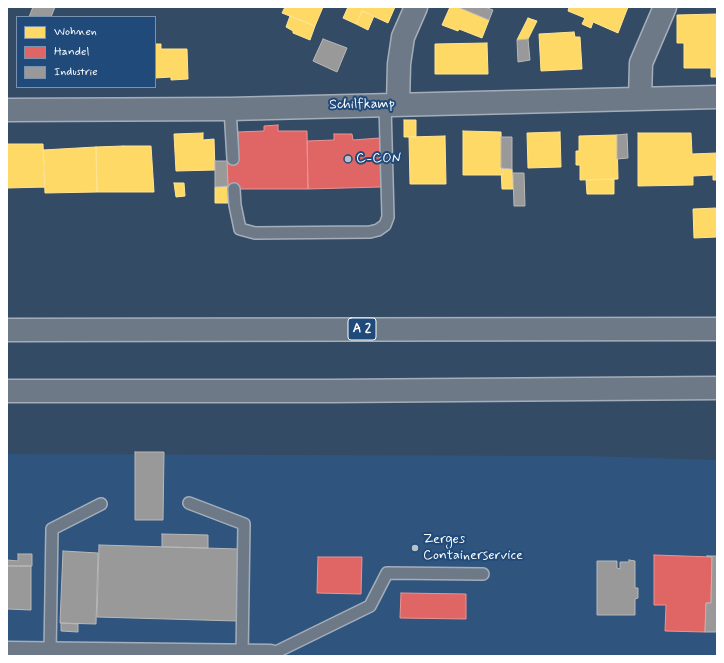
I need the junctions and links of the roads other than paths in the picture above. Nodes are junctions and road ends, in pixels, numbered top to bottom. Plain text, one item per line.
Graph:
1 (416, 7) edge
2 (665, 7) edge
3 (717, 97) edge
4 (640, 99) junction
5 (392, 105) junction
6 (230, 109) junction
7 (7, 110) edge
8 (233, 159) dead end
9 (234, 189) dead end
10 (717, 329) edge
11 (7, 330) edge
12 (717, 388) edge
13 (7, 391) edge
14 (189, 503) dead end
15 (101, 504) dead end
16 (483, 574) dead end
17 (7, 653) edge
18 (50, 654) junction
19 (242, 656) edge
20 (269, 656) edge

1 - 5 main road
2 - 4 main road
3 - 4 main road, Schilfkamp
4 - 5 main road, Schilfkamp
5 - 6 main road, Schilfkamp
5 - 9 lane
6 - 7 main road, Schilfkamp
6 - 8 lane
10 - 11 main road, A 2
12 - 13 main road
14 - 19 lane
15 - 18 lane
16 - 20 lane
17 - 18 main road
18 - 19 main road
19 - 20 main road

